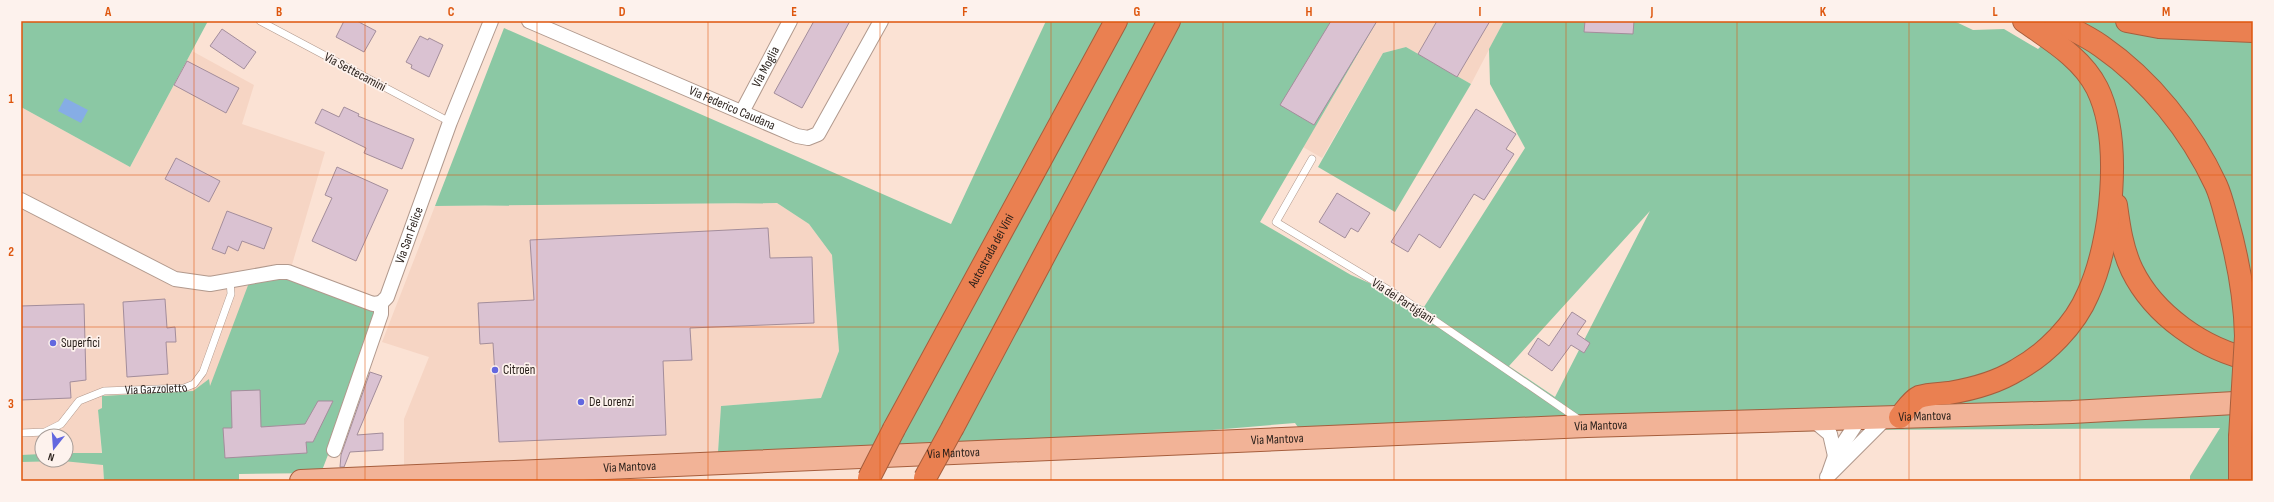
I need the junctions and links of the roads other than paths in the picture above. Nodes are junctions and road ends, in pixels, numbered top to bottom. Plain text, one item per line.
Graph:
1 (260, 21) edge
2 (490, 21) edge
3 (529, 21) edge
4 (790, 21) edge
5 (881, 21) edge
6 (1116, 21) edge
7 (1169, 21) edge
8 (1184, 21) edge
9 (2024, 21) edge
10 (2056, 21) edge
11 (2128, 21) edge
12 (2227, 31) junction
13 (2253, 31) edge
14 (2253, 34) edge
15 (742, 112) junction
16 (450, 122) junction
17 (1099, 150) junction
18 (1312, 159) dead end
19 (2111, 178) junction
20 (21, 200) edge
21 (230, 281) junction
22 (381, 303) junction
23 (2253, 360) edge
24 (2253, 402) edge
25 (1894, 417) junction
26 (1860, 418) junction
27 (1812, 419) junction
28 (1587, 426) junction
29 (21, 433) edge
30 (334, 450) dead end
31 (1835, 456) junction
32 (924, 479) edge
33 (1826, 479) edge
34 (868, 480) edge
35 (301, 481) edge
36 (2240, 481) edge

1 - 16 lane, Via Settecamini
2 - 16 street, Via San Felice
3 - 15 street, Via Federico Caudana
4 - 15 street, Via Moglia
5 - 15 street, Via Federico Caudana
6 - 34 highway, Autostrada dei Vini, bridge
7 - 17 highway
8 - 17 highway
9 - 19 highway
10 - 36 highway, bridge
11 - 12 highway
12 - 13 highway
12 - 14 highway
16 - 22 street, Via San Felice
17 - 32 highway, bridge
18 - 28 lane, Via dei Partigiani
19 - 23 highway
19 - 25 highway
20 - 21 street
21 - 22 street
21 - 29 lane, Via Gazzoletto
22 - 30 street, Via San Felice
24 - 25 main road, Via Mantova
25 - 26 main road, Via Mantova
25 - 33 street
26 - 27 main road, Via Mantova
26 - 31 street
27 - 28 main road, Via Mantova
27 - 31 street
28 - 35 main road, Via Mantova
31 - 33 street

